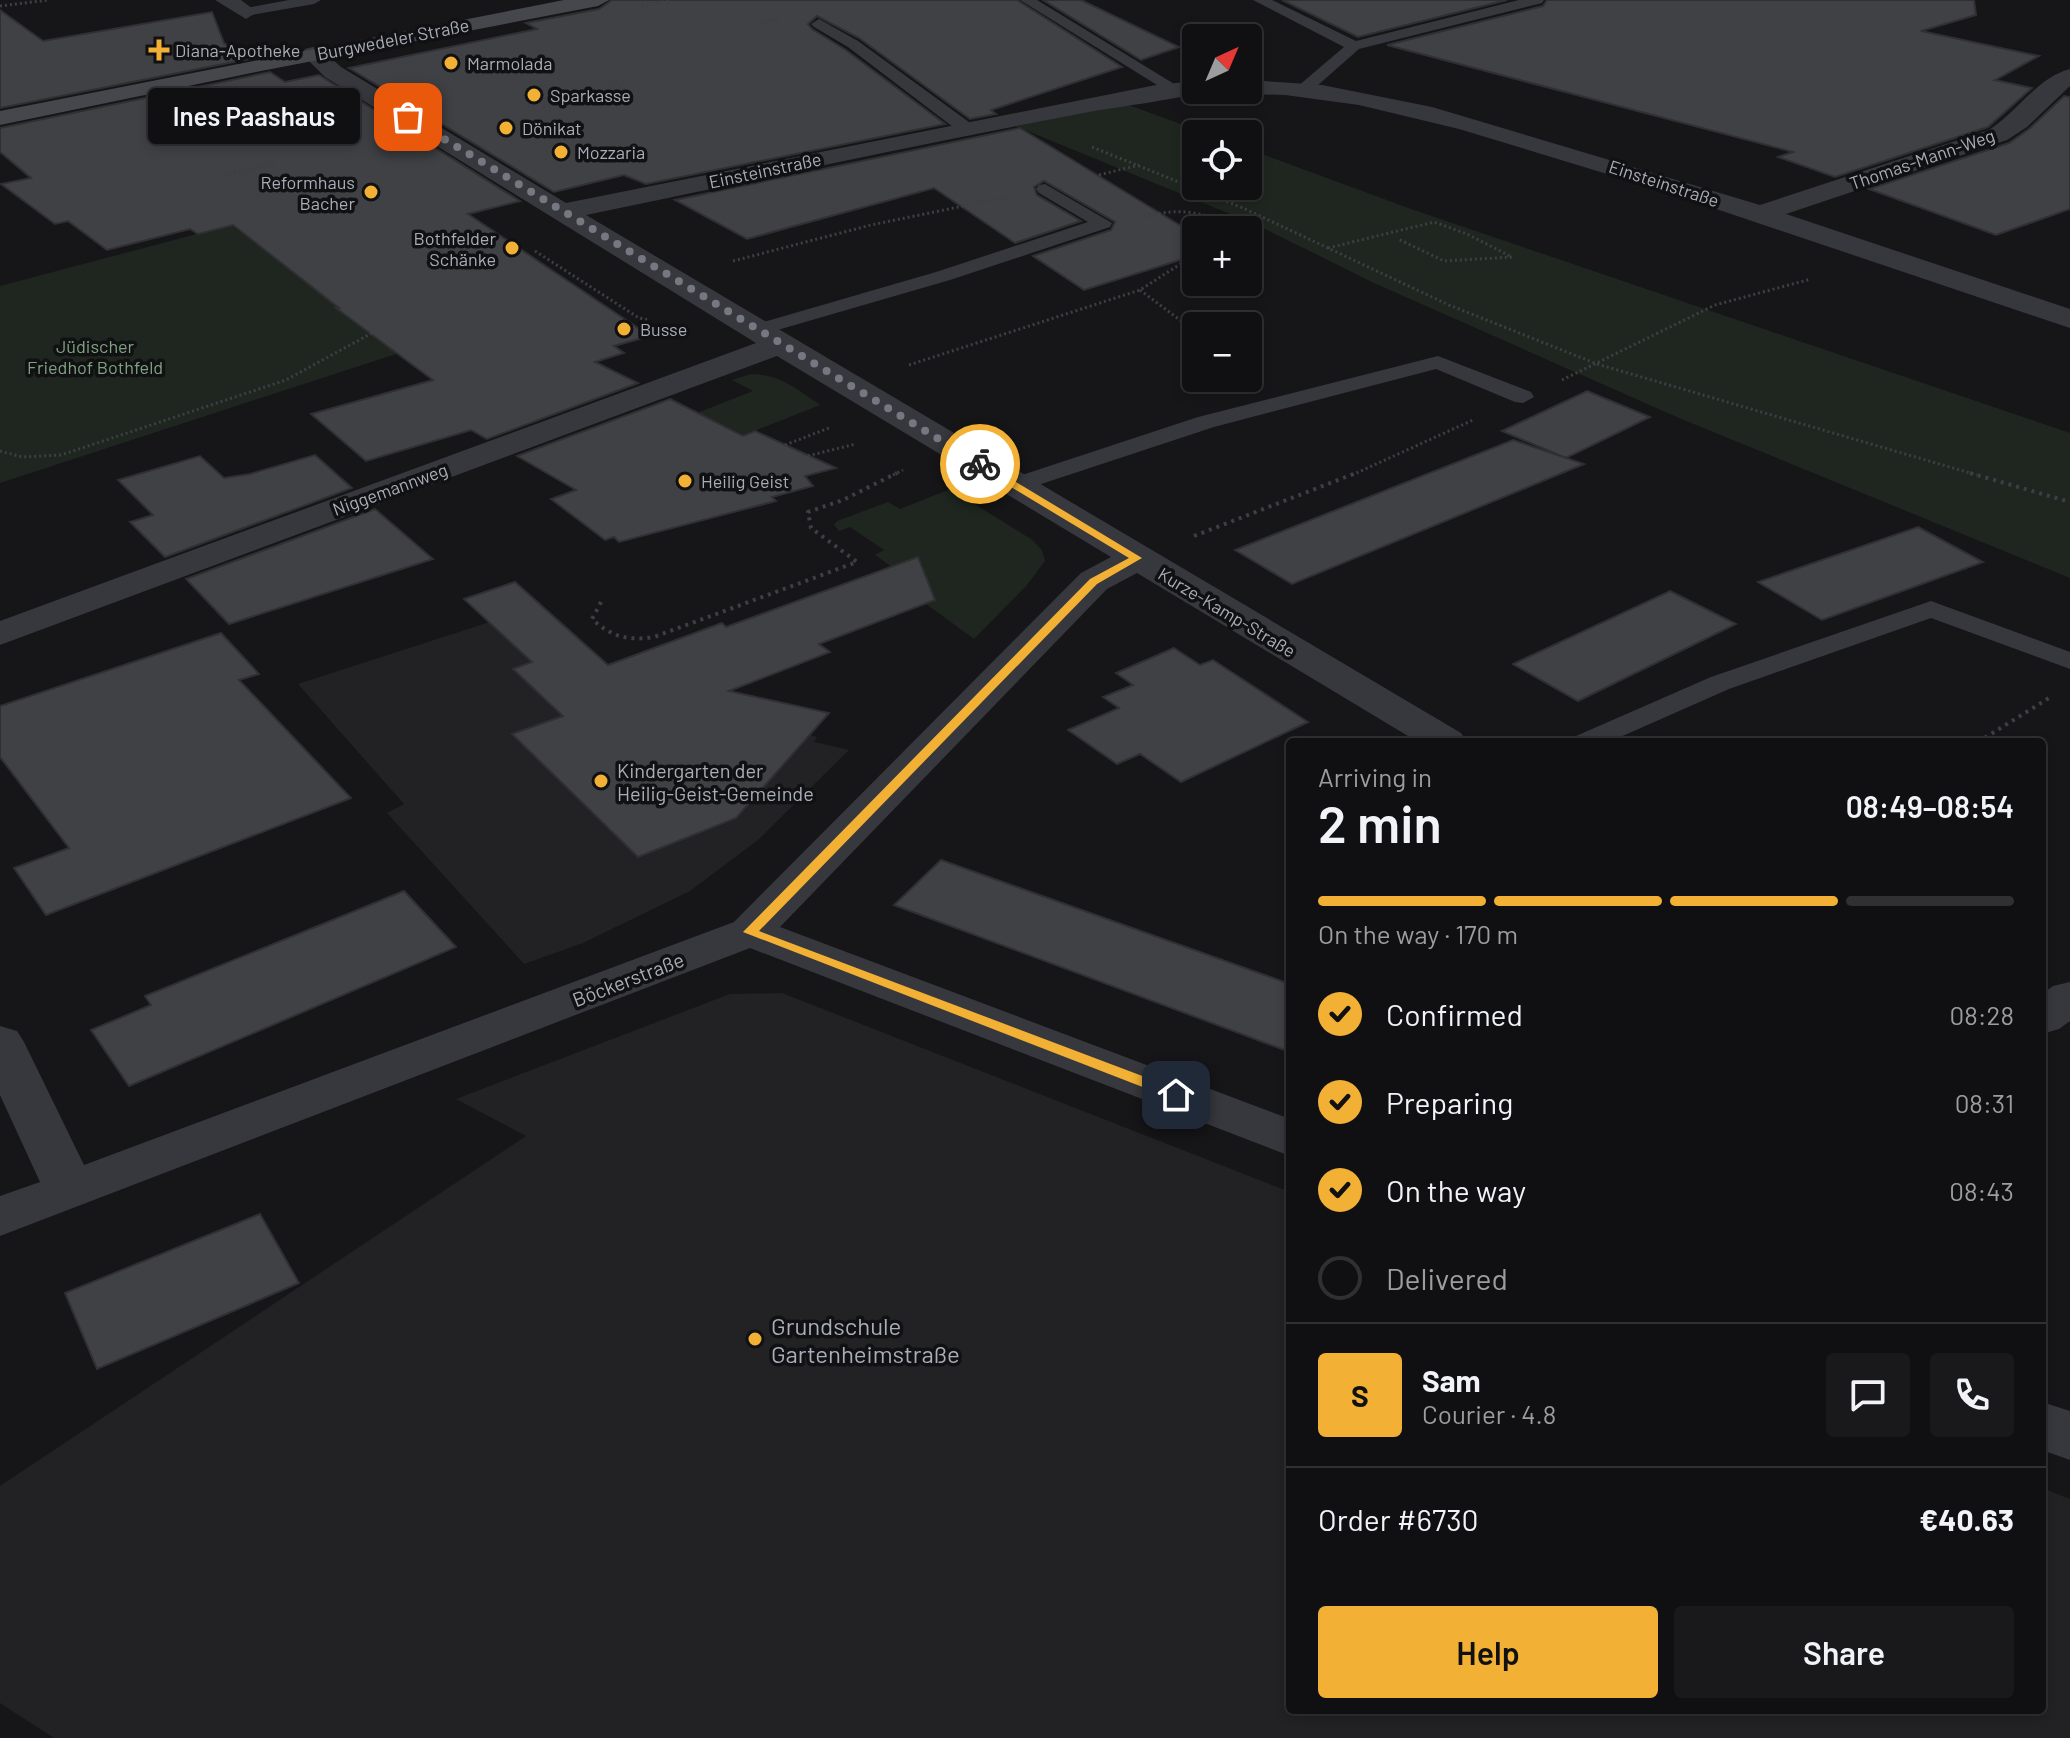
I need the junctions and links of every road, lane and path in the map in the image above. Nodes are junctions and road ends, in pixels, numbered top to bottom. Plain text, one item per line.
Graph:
1 (49, 0) edge
2 (226, 0) edge
3 (314, 0) edge
4 (598, 0) edge
5 (1027, 0) edge
6 (1260, 0) edge
7 (1537, 0) edge
8 (1503, 3) edge
9 (0, 6) edge
10 (246, 12) joint
11 (819, 24) dead end
12 (1354, 46) junction
13 (313, 54) junction
14 (605, 75) dead end
15 (2070, 76) edge
16 (1182, 87) edge
17 (1262, 88) edge
18 (623, 89) junction
19 (1182, 90) edge
20 (1303, 90) junction
21 (632, 99) dead end
22 (543, 107) dead end
23 (0, 118) edge
24 (1017, 118) junction
25 (967, 129) junction
26 (275, 163) dead end
27 (1139, 165) junction
28 (219, 176) dead end
29 (1045, 189) junction
30 (564, 211) junction
31 (1757, 215) junction
32 (1206, 216) edge
33 (1103, 223) junction
34 (1398, 239) dead end
35 (1327, 249) junction
36 (1887, 259) junction
37 (1182, 263) edge
38 (670, 277) junction
39 (1140, 290) junction
40 (2070, 319) edge
41 (1182, 322) edge
42 (372, 333) dead end
43 (768, 338) junction
44 (1597, 364) junction
45 (847, 386) junction
46 (1523, 397) junction
47 (812, 434) dead end
48 (785, 445) dead end
49 (836, 450) dead end
50 (0, 451) edge
51 (803, 457) dead end
52 (908, 467) dead end
53 (1015, 485) junction
54 (2070, 502) edge
55 (1137, 558) junction
56 (601, 602) dead end
57 (0, 634) edge
58 (2070, 661) edge
59 (2057, 692) dead end
60 (1440, 738) edge
61 (1595, 738) edge
62 (1984, 738) edge
63 (750, 932) junction
64 (2070, 997) edge
65 (2046, 1015) edge
66 (0, 1042) edge
67 (1286, 1136) edge
68 (70, 1191) junction
69 (0, 1217) edge
70 (2046, 1427) edge
71 (2070, 1436) edge

1 - 9 path
2 - 10 street
3 - 10 lane
4 - 13 main road, Burgwedeler Straße
5 - 16 lane, Einsteinstraße
6 - 12 lane
7 - 8 lane
8 - 12 lane
11 - 25 lane
12 - 20 lane
13 - 23 main road, Burgwedeler Straße
13 - 30 street, Kurze-Kamp-Straße
14 - 18 path
15 - 31 street, Thomas-Mann-Weg
17 - 20 street, Einsteinstraße
18 - 21 path
18 - 22 path
19 - 24 street, Einsteinstraße
20 - 31 street, Einsteinstraße
24 - 25 street, Einsteinstraße
24 - 27 path
25 - 30 street, Einsteinstraße
26 - 28 path
27 - 29 path
27 - 35 path
29 - 33 lane
29 - 38 path
30 - 38 street, Kurze-Kamp-Straße
31 - 36 street, Einsteinstraße
32 - 33 path
33 - 43 lane
34 - 35 path
35 - 44 path
36 - 40 street, Einsteinstraße
36 - 44 path
37 - 39 path
38 - 43 street, Kurze-Kamp-Straße
39 - 41 path
39 - 45 path
42 - 50 path
43 - 45 street, Kurze-Kamp-Straße
43 - 57 street, Niggemannweg
44 - 46 path
44 - 54 path
45 - 53 street, Kurze-Kamp-Straße
46 - 53 lane
46 - 55 path
47 - 48 path
49 - 51 path
52 - 56 path
53 - 55 street, Kurze-Kamp-Straße
55 - 60 street, Kurze-Kamp-Straße
55 - 63 street, Böckerstraße
58 - 61 lane
59 - 62 path
63 - 67 street
63 - 68 street, Böckerstraße
64 - 65 street
66 - 68 street
68 - 69 street, Böckerstraße
70 - 71 street

